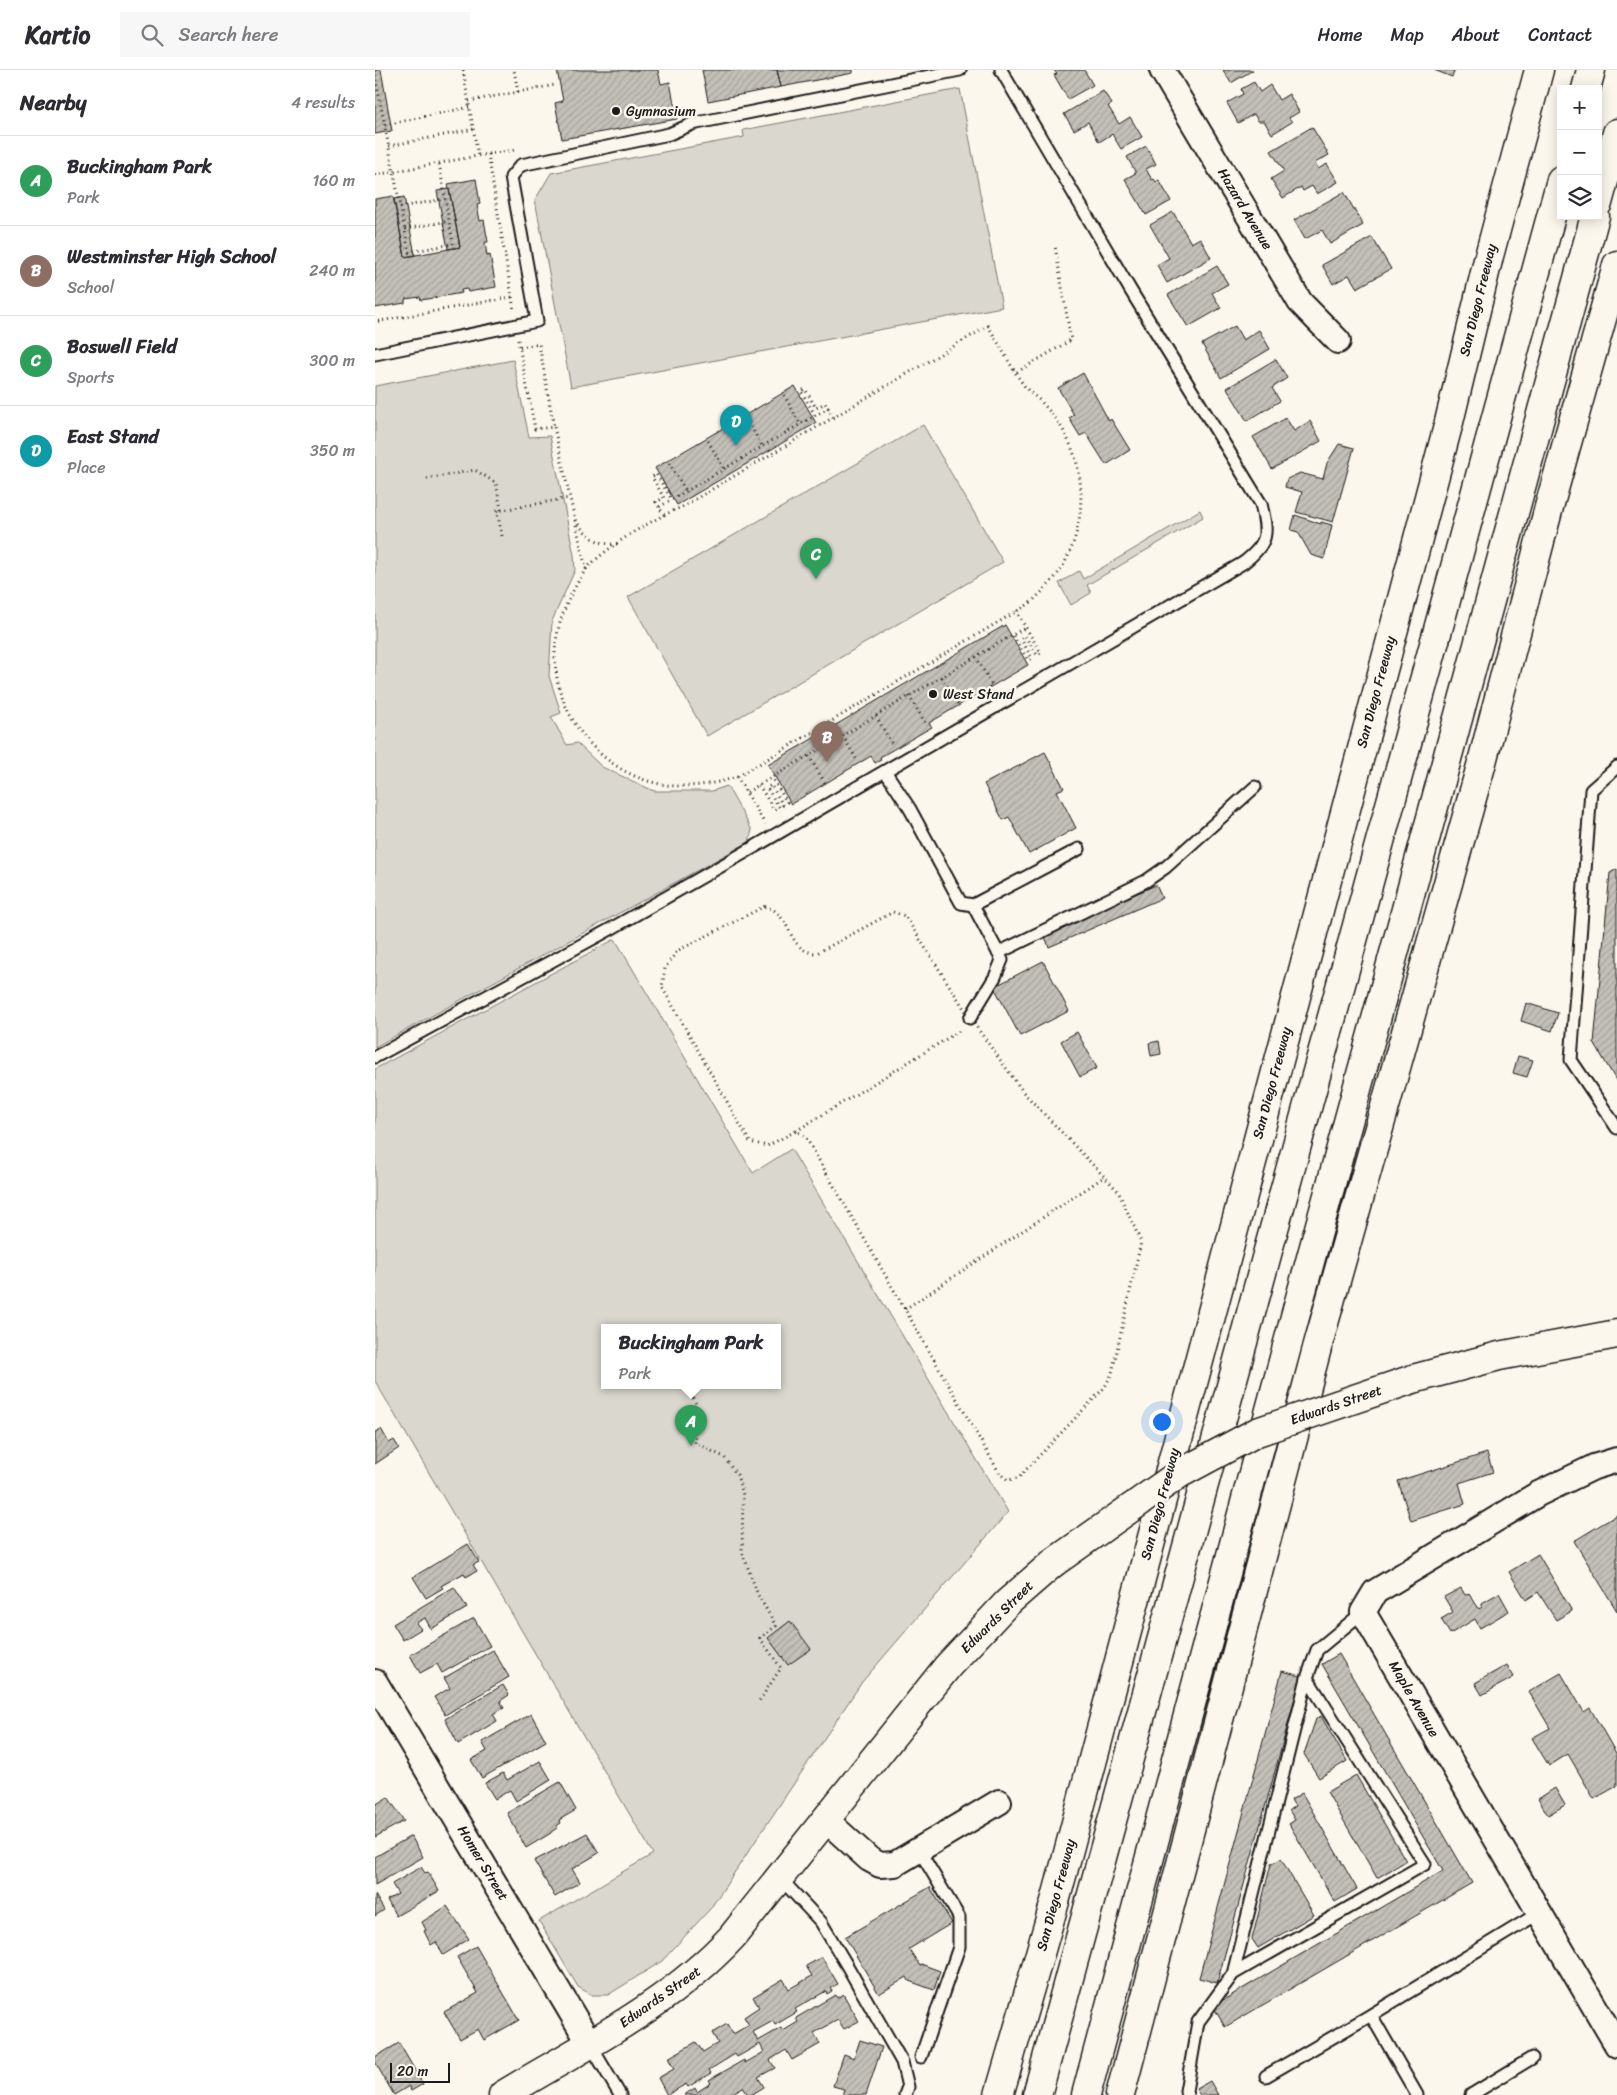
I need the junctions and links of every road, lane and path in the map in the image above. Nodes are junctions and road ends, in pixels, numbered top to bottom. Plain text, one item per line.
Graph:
1 (463, 70) edge
2 (514, 70) edge
3 (961, 70) edge
4 (1001, 70) edge
5 (1162, 70) edge
6 (1539, 70) edge
7 (1591, 70) edge
8 (375, 75) edge
9 (555, 85) dead end
10 (1587, 85) edge
11 (518, 92) junction
12 (469, 101) junction
13 (470, 107) junction
14 (385, 125) junction
15 (474, 130) junction
16 (1617, 133) edge
17 (389, 146) junction
18 (478, 156) junction
19 (439, 163) junction
20 (375, 175) edge
21 (1602, 187) edge
22 (1557, 195) edge
23 (445, 199) junction
24 (401, 207) junction
25 (1594, 220) edge
26 (449, 221) junction
27 (405, 229) junction
28 (1055, 246) dead end
29 (1617, 265) edge
30 (512, 297) junction
31 (375, 322) edge
32 (516, 326) junction
33 (1338, 341) dead end
34 (520, 347) junction
35 (375, 354) edge
36 (1017, 372) junction
37 (784, 395) dead end
38 (828, 408) junction
39 (815, 415) junction
40 (833, 417) junction
41 (745, 418) dead end
42 (800, 424) junction
43 (554, 427) junction
44 (707, 441) dead end
45 (762, 446) junction
46 (669, 463) dead end
47 (724, 469) junction
48 (427, 479) dead end
49 (686, 492) junction
50 (569, 498) junction
51 (672, 500) junction
52 (659, 507) junction
53 (501, 510) junction
54 (664, 515) junction
55 (574, 519) junction
56 (502, 536) dead end
57 (617, 544) junction
58 (586, 569) junction
59 (1016, 611) junction
60 (1026, 628) junction
61 (1013, 636) junction
62 (976, 657) junction
63 (942, 677) junction
64 (992, 685) dead end
65 (909, 696) junction
66 (958, 704) dead end
67 (876, 716) junction
68 (926, 724) dead end
69 (843, 736) junction
70 (893, 746) dead end
71 (809, 756) junction
72 (858, 762) dead end
73 (1617, 767) edge
74 (885, 772) junction
75 (737, 777) junction
76 (772, 778) junction
77 (825, 782) dead end
78 (759, 785) junction
79 (1255, 787) dead end
80 (746, 792) junction
81 (773, 837) junction
82 (1079, 849) dead end
83 (973, 904) junction
84 (998, 953) junction
85 (972, 1020) junction
86 (375, 1057) edge
87 (1617, 1128) edge
88 (795, 1132) junction
89 (1104, 1177) junction
90 (905, 1309) junction
91 (1617, 1334) edge
92 (687, 1389) edge
93 (1617, 1460) edge
94 (1363, 1612) junction
95 (1307, 1678) junction
96 (375, 1682) edge
97 (759, 1702) dead end
98 (999, 1802) dead end
99 (826, 1820) junction
100 (919, 1850) junction
101 (779, 1876) junction
102 (1539, 1913) junction
103 (1233, 1974) junction
104 (1371, 2014) junction
105 (590, 2044) junction
106 (1617, 2045) edge
107 (921, 2057) dead end
108 (1532, 2058) dead end
109 (1266, 2076) dead end
110 (503, 2095) edge
111 (620, 2095) edge
112 (905, 2095) edge
113 (999, 2095) edge
114 (1037, 2095) edge
115 (1087, 2095) edge
116 (1119, 2095) edge
117 (1187, 2095) edge
118 (1417, 2095) edge
119 (1471, 2095) edge

1 - 12 path
2 - 11 path
3 - 32 lane
4 - 74 lane
5 - 33 street, Hazard Avenue
6 - 113 main road, San Diego Freeway
7 - 10 main road
8 - 14 path
9 - 11 path
11 - 12 path
12 - 13 path
13 - 14 path
13 - 15 path
14 - 17 path
15 - 17 path
15 - 18 path
16 - 21 main road
17 - 24 path
18 - 19 path
18 - 30 path
19 - 20 path
19 - 23 path
22 - 114 main road
23 - 24 path
23 - 26 path
24 - 27 path
25 - 115 main road
26 - 27 path
26 - 27 path
28 - 36 path
29 - 116 main road
30 - 31 path
30 - 32 path
32 - 34 path
32 - 35 lane
34 - 43 path
34 - 43 path
36 - 40 path
36 - 59 path
37 - 42 path
38 - 39 path
38 - 39 path
38 - 40 path
39 - 42 path
40 - 54 path
41 - 45 path
42 - 45 path
43 - 50 path
44 - 47 path
45 - 47 path
46 - 49 path
47 - 49 path
48 - 53 path
49 - 51 path
50 - 53 path
50 - 55 path
51 - 52 path
51 - 52 path
52 - 54 path
53 - 56 path
54 - 57 path
55 - 57 path
55 - 58 path
57 - 58 path
58 - 75 path
59 - 60 path
59 - 75 path
60 - 61 path
60 - 61 path
61 - 62 path
62 - 63 path
62 - 64 path
63 - 65 path
63 - 66 path
65 - 67 path
65 - 68 path
67 - 69 path
67 - 70 path
69 - 71 path
69 - 72 path
71 - 76 path
71 - 77 path
73 - 87 lane
74 - 81 lane
74 - 83 lane
75 - 80 path
76 - 78 path
76 - 78 path
78 - 80 path
79 - 84 lane
80 - 81 path
81 - 86 lane
82 - 83 lane
83 - 84 lane
84 - 85 lane
85 - 88 path
85 - 88 path
85 - 89 path
88 - 90 path
89 - 90 path
89 - 90 path
91 - 99 main road, Edwards Street, bridge
92 - 97 path
93 - 94 street
94 - 95 lane
94 - 102 street, Maple Avenue
95 - 103 lane
95 - 103 lane
96 - 105 street, Homer Street
98 - 100 street
99 - 100 street
99 - 101 main road, Edwards Street
100 - 107 lane
101 - 105 main road, Edwards Street
101 - 112 lane
102 - 104 lane
102 - 106 street, Maple Avenue
103 - 117 lane
104 - 109 lane
104 - 118 lane
105 - 110 main road, Edwards Street
105 - 111 lane
108 - 119 lane

